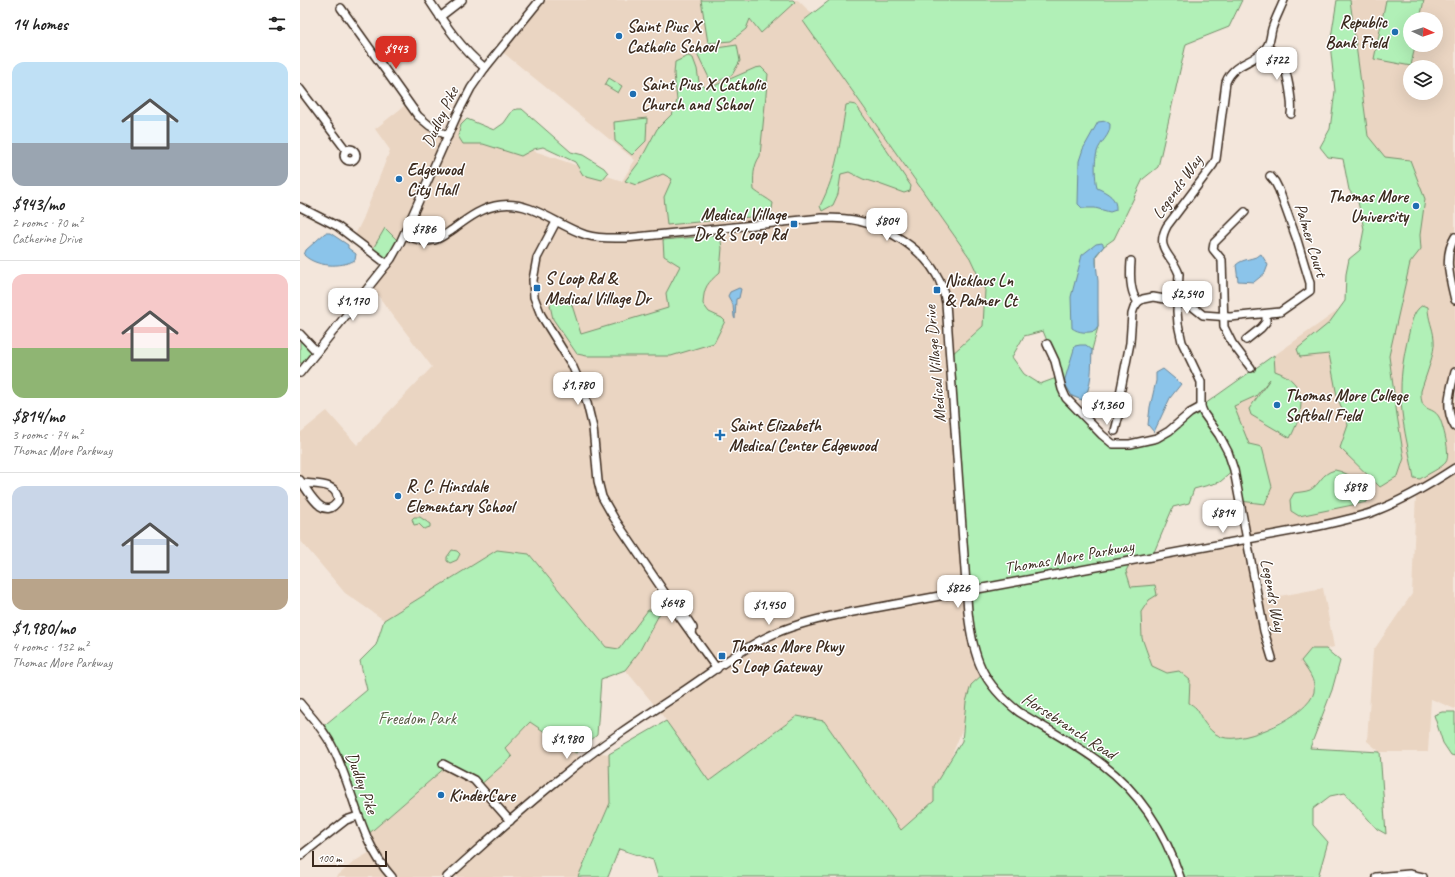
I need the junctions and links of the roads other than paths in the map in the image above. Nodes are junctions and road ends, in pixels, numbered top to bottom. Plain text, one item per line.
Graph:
1 (428, 0) edge
2 (462, 0) edge
3 (540, 0) edge
4 (1284, 0) edge
5 (341, 8) dead end
6 (440, 17) junction
7 (1267, 47) junction
8 (485, 68) junction
9 (301, 91) edge
10 (1291, 114) dead end
11 (448, 136) junction
12 (346, 150) dead end
13 (1270, 176) dead end
14 (300, 206) edge
15 (1246, 212) dead end
16 (556, 222) junction
17 (404, 235) junction
18 (1455, 237) edge
19 (1130, 261) dead end
20 (387, 264) junction
21 (1455, 300) edge
22 (1138, 302) junction
23 (1178, 302) junction
24 (1266, 314) junction
25 (1224, 317) junction
26 (300, 334) edge
27 (1246, 340) dead end
28 (1047, 344) dead end
29 (317, 352) junction
30 (1251, 368) dead end
31 (300, 372) edge
32 (1455, 372) edge
33 (1201, 407) junction
34 (1455, 428) edge
35 (1115, 431) dead end
36 (1455, 468) edge
37 (301, 481) edge
38 (1247, 539) junction
39 (967, 591) junction
40 (1272, 658) dead end
41 (717, 669) junction
42 (300, 703) edge
43 (443, 764) dead end
44 (358, 816) junction
45 (510, 821) junction
46 (300, 856) edge
47 (1387, 876) edge
48 (392, 877) edge
49 (446, 877) edge
50 (1180, 877) edge
51 (1376, 877) edge
52 (1423, 877) edge

1 - 6 street
2 - 6 street
3 - 8 street, Dudley Pike
4 - 7 street
5 - 11 street
6 - 8 street
7 - 10 street
7 - 23 street, Legends Way
8 - 11 street, Dudley Pike
9 - 12 street
11 - 17 street, Dudley Pike
13 - 24 street, Palmer Court
14 - 20 street
15 - 25 street
16 - 17 street, Medical Village Drive
16 - 39 street, Medical Village Drive
16 - 41 street
17 - 20 street, Dudley Pike
18 - 21 street
19 - 22 street
20 - 29 street, Dudley Pike
22 - 23 street, Palmer Court
22 - 35 street
23 - 25 street, Palmer Court
23 - 33 street, Legends Way
24 - 25 street, Palmer Court
24 - 27 street
25 - 30 street
26 - 29 street
28 - 33 street
29 - 31 street, Dudley Pike
32 - 34 street
33 - 38 street, Legends Way
36 - 38 street, Thomas More Parkway
37 - 37 street
38 - 39 street, Thomas More Parkway
38 - 40 street, Legends Way
39 - 41 street, Thomas More Parkway
39 - 50 street, Horsebranch Road
41 - 45 street, Thomas More Parkway
42 - 44 street, Dudley Pike
43 - 45 street
44 - 46 street
44 - 48 street, Dudley Pike
45 - 49 street, Thomas More Parkway
47 - 51 street
47 - 52 street

